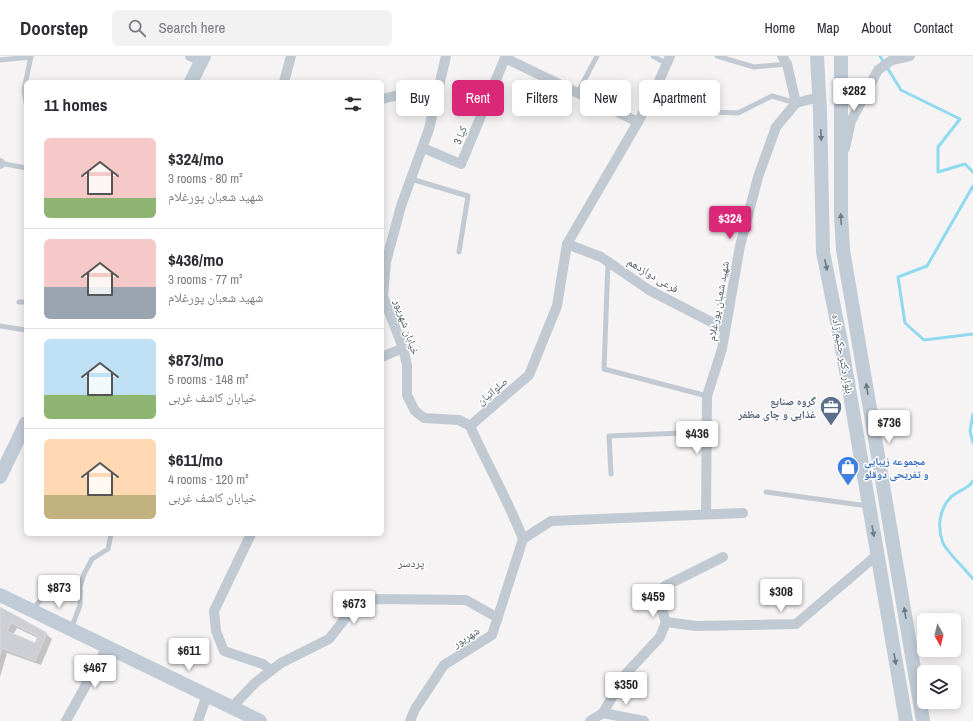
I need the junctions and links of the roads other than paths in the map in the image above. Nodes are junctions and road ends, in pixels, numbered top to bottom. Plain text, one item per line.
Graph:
1 (31, 56) edge
2 (291, 56) edge
3 (446, 56) edge
4 (597, 56) edge
5 (653, 56) edge
6 (717, 56) edge
7 (817, 56) edge
8 (841, 56) edge
9 (910, 56) edge
10 (198, 58) edge
11 (0, 60) edge
12 (668, 60) edge
13 (785, 60) edge
14 (26, 80) edge
15 (192, 80) edge
16 (285, 80) edge
17 (440, 80) edge
18 (659, 80) edge
19 (578, 92) junction
20 (396, 95) edge
21 (820, 96) junction
22 (384, 98) edge
23 (796, 103) junction
24 (720, 112) edge
25 (431, 116) edge
26 (641, 116) edge
27 (638, 122) junction
28 (423, 148) junction
29 (0, 163) edge
30 (24, 168) edge
31 (841, 168) junction
32 (411, 179) junction
33 (567, 244) junction
34 (460, 252) dead end
35 (608, 262) junction
36 (384, 285) edge
37 (384, 299) edge
38 (19, 302) dead end
39 (24, 302) edge
40 (0, 326) edge
41 (725, 328) junction
42 (24, 330) edge
43 (403, 348) junction
44 (860, 350) junction
45 (843, 352) junction
46 (384, 356) edge
47 (707, 396) junction
48 (470, 426) junction
49 (24, 428) edge
50 (708, 432) junction
51 (611, 474) dead end
52 (0, 477) edge
53 (766, 492) dead end
54 (887, 503) junction
55 (869, 506) junction
56 (743, 513) dead end
57 (706, 514) junction
58 (111, 536) edge
59 (250, 536) edge
60 (523, 539) junction
61 (877, 555) junction
62 (723, 557) dead end
63 (52, 587) dead end
64 (0, 595) edge
65 (32, 610) junction
66 (498, 618) junction
67 (666, 622) junction
68 (71, 629) junction
69 (107, 647) junction
70 (271, 670) junction
71 (207, 695) junction
72 (232, 707) junction
73 (603, 713) junction
74 (66, 721) edge
75 (198, 721) edge
76 (260, 721) edge
77 (410, 721) edge
78 (590, 721) edge
79 (644, 721) edge
80 (906, 721) edge
81 (923, 721) edge

1 - 11 lane
1 - 14 lane
2 - 16 street
3 - 17 street, خیابان شهریور
4 - 19 lane
5 - 12 lane
6 - 13 lane
7 - 21 main road, بلوار دکتر حکیم زاده
8 - 31 main road, بلوار دکتر حکیم زاده
9 - 31 street
10 - 15 main road
12 - 18 street, صلواتیان
13 - 23 street
19 - 27 street, کیا 3
19 - 28 street, کیا 3
20 - 22 street
21 - 23 street
21 -> 45 main road, بلوار دکتر حکیم زاده
23 - 24 lane
23 - 41 street, شهید شعبان پورغلام
25 - 28 street, خیابان شهریور
26 - 27 street, صلواتیان
27 - 33 street, صلواتیان
28 - 32 street, خیابان شهریور
29 - 30 lane
44 -> 31 main road, بلوار دکتر حکیم زاده
32 - 34 lane
32 - 36 street, خیابان شهریور
33 - 35 street, فرعی دوازدهم
33 - 48 street, صلواتیان
35 - 41 street, فرعی دوازدهم
35 - 47 lane
37 - 43 street, خیابان شهریور
38 - 39 lane
40 - 42 lane
41 - 47 street, شهید شعبان پورغلام
43 - 46 street
43 - 48 street, خیابان شهریور
44 - 45 main road
54 -> 44 main road, بلوار دکتر حکیم زاده
45 - 55 main road, بلوار دکتر حکیم زاده
47 - 50 street, شهید شعبان پورغلام
48 - 60 street
49 - 52 main road
50 - 51 lane
50 - 57 street, شهید شعبان پورغلام
53 - 55 lane
54 - 55 main road
81 -> 54 main road, بلوار دکتر حکیم زاده
55 -> 61 main road, بلوار دکتر حکیم زاده
56 - 57 street
57 - 60 street
58 - 68 lane
59 - 70 street
60 - 66 street, شهریور
61 - 67 street
61 -> 80 main road, بلوار دکتر حکیم زاده
62 - 67 street
63 - 65 lane
64 - 65 main road
65 - 68 main road
66 - 70 street
66 - 77 street, شهریور
67 - 73 street
68 - 69 main road
69 - 71 main road
69 - 74 street
70 - 72 street
71 - 72 main road
71 - 75 street
72 - 76 main road
73 - 78 street
73 - 79 street

